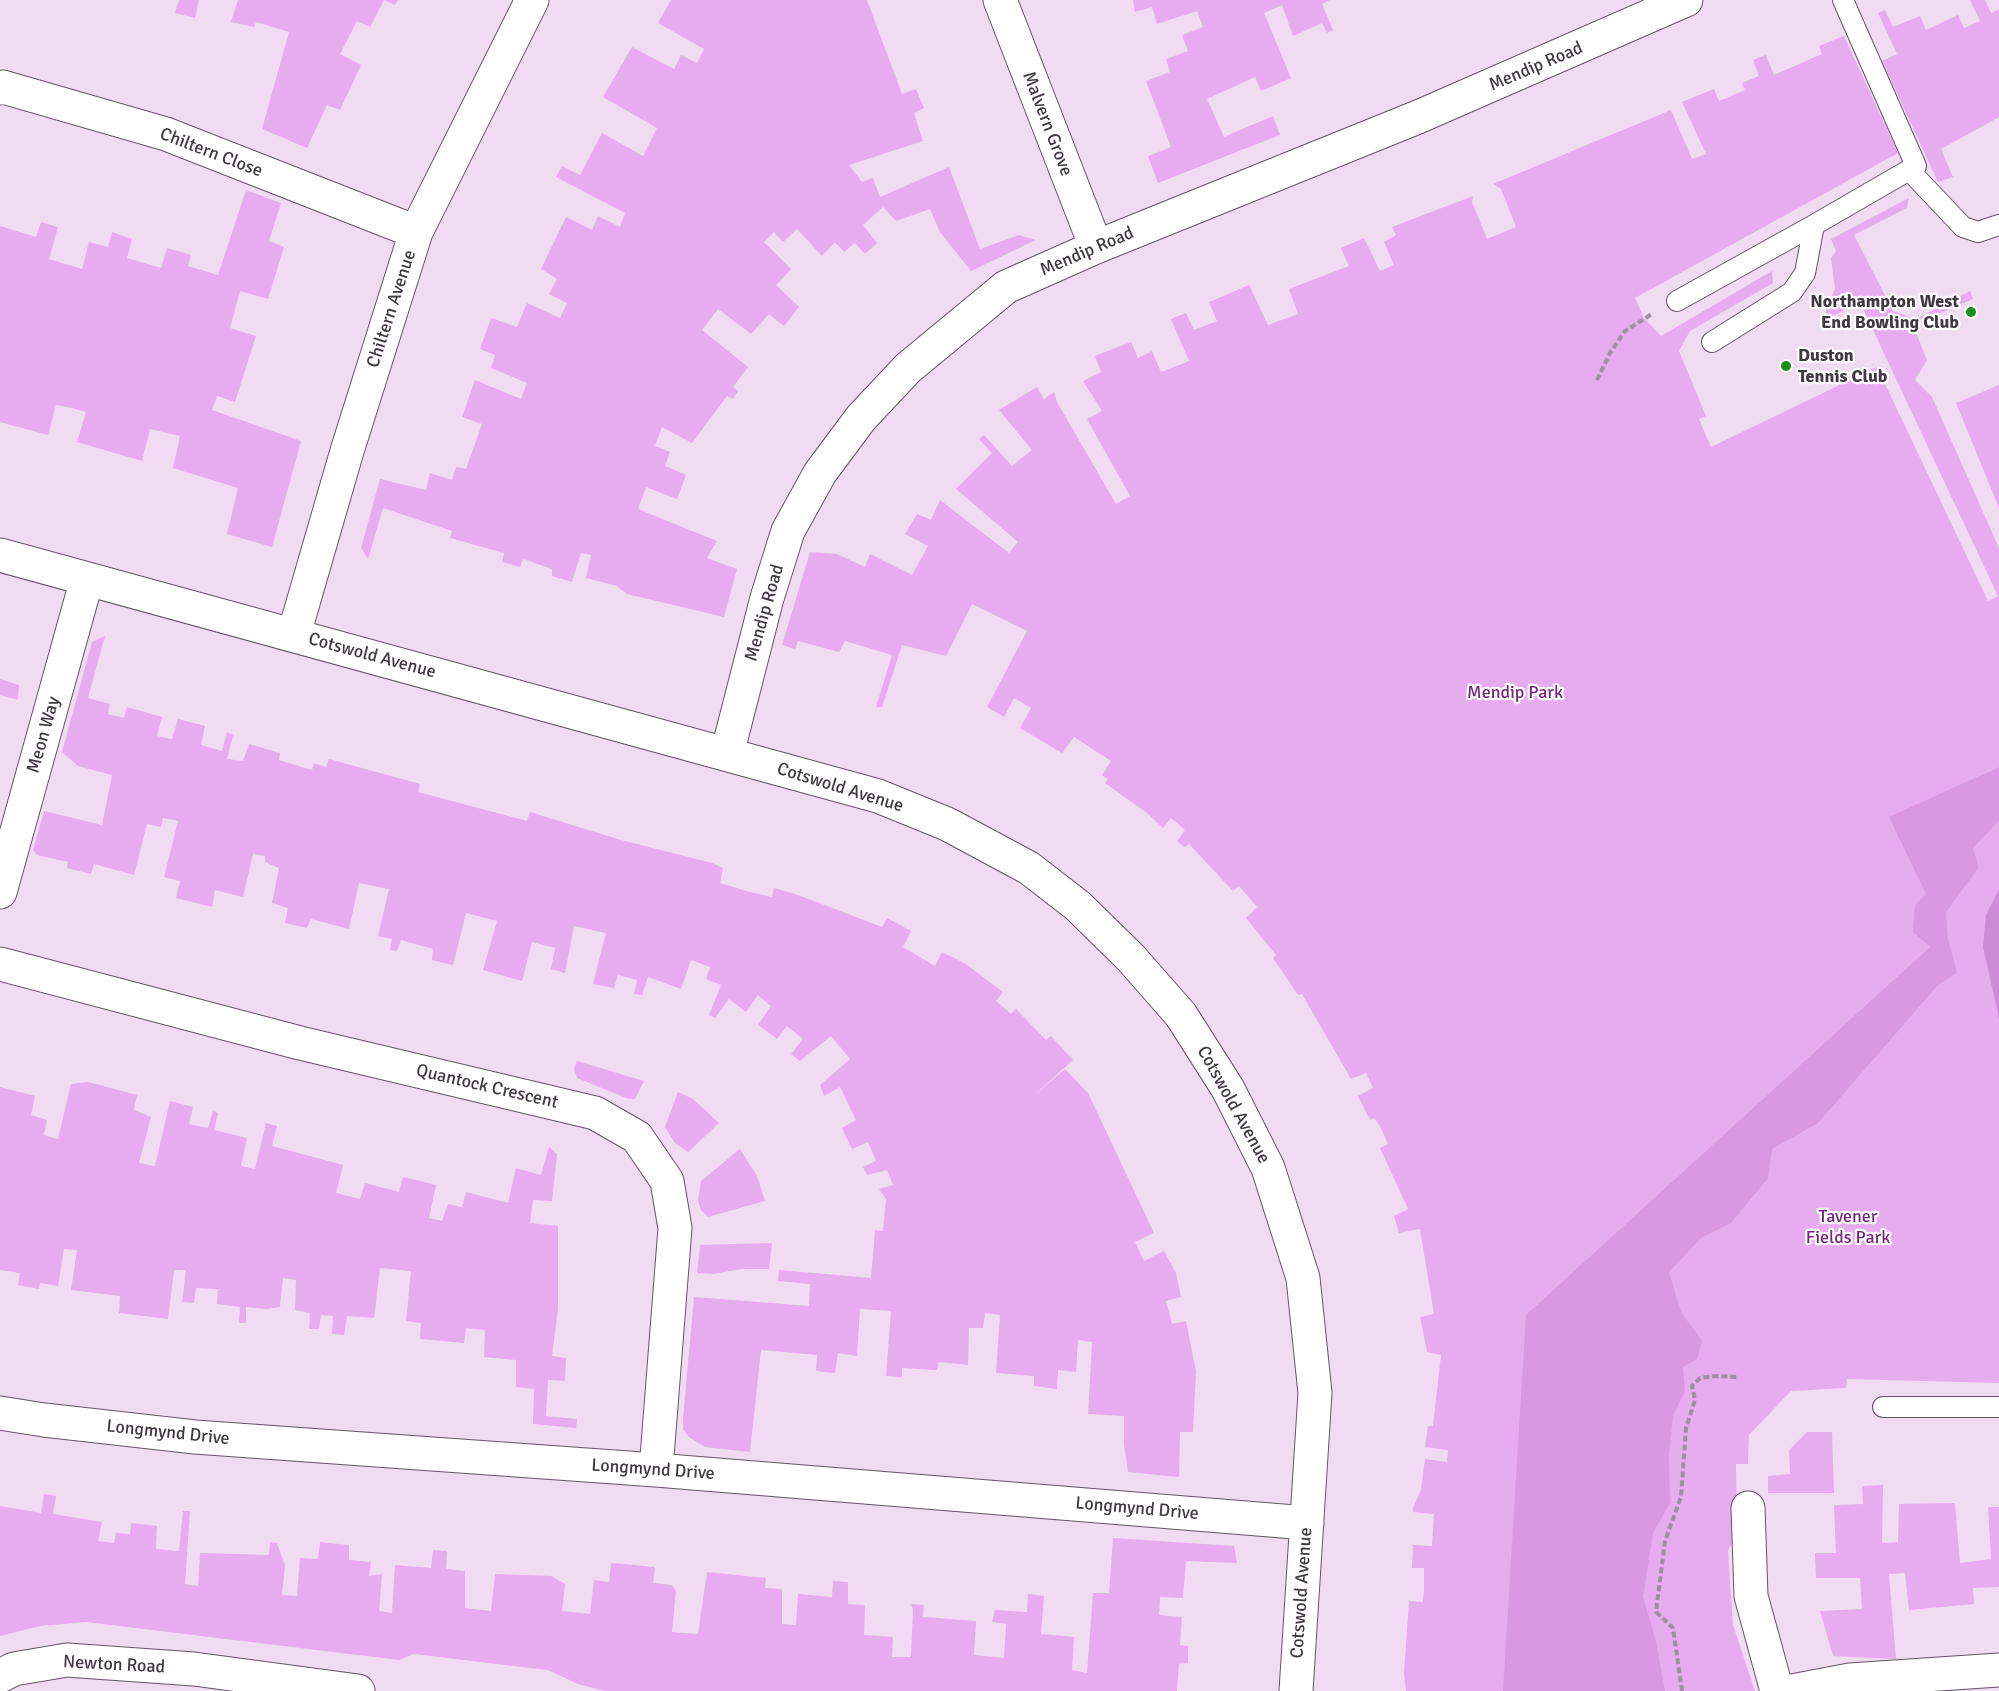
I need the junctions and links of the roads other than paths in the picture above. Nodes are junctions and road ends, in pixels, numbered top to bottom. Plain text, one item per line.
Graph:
1 (532, 0) edge
2 (1000, 0) edge
3 (1686, 0) edge
4 (1843, 0) edge
5 (1, 83) edge
6 (1909, 170) junction
7 (1814, 225) junction
8 (1999, 225) edge
9 (416, 232) junction
10 (1096, 247) junction
11 (1677, 300) road end
12 (1712, 342) dead end
13 (0, 555) edge
14 (87, 579) junction
15 (294, 634) junction
16 (727, 754) junction
17 (0, 892) edge
18 (0, 964) edge
19 (1883, 1407) dead end
20 (1999, 1407) edge
21 (0, 1413) edge
22 (656, 1470) junction
23 (1748, 1508) dead end
24 (1307, 1522) junction
25 (1999, 1670) edge
26 (0, 1677) edge
27 (194, 1680) edge
28 (358, 1691) edge
29 (1296, 1691) edge
30 (1777, 1691) edge
31 (1792, 1691) edge

1 - 9 street, Chiltern Avenue
2 - 10 street, Malvern Grove
3 - 10 street, Mendip Road
4 - 6 lane
5 - 9 street, Chiltern Close
6 - 7 lane
6 - 8 lane
7 - 11 lane
7 - 12 lane
9 - 15 street, Chiltern Avenue
10 - 16 street, Mendip Road
13 - 14 street, Cotswold Avenue
14 - 15 street, Cotswold Avenue
14 - 17 street, Meon Way
15 - 16 street, Cotswold Avenue
16 - 24 street, Cotswold Avenue
18 - 22 street, Quantock Crescent
19 - 20 lane
21 - 22 street, Longmynd Drive
22 - 24 street, Longmynd Drive
23 - 30 street
24 - 29 street, Cotswold Avenue
25 - 31 street
26 - 27 street, Newton Road
27 - 28 street, Newton Road

